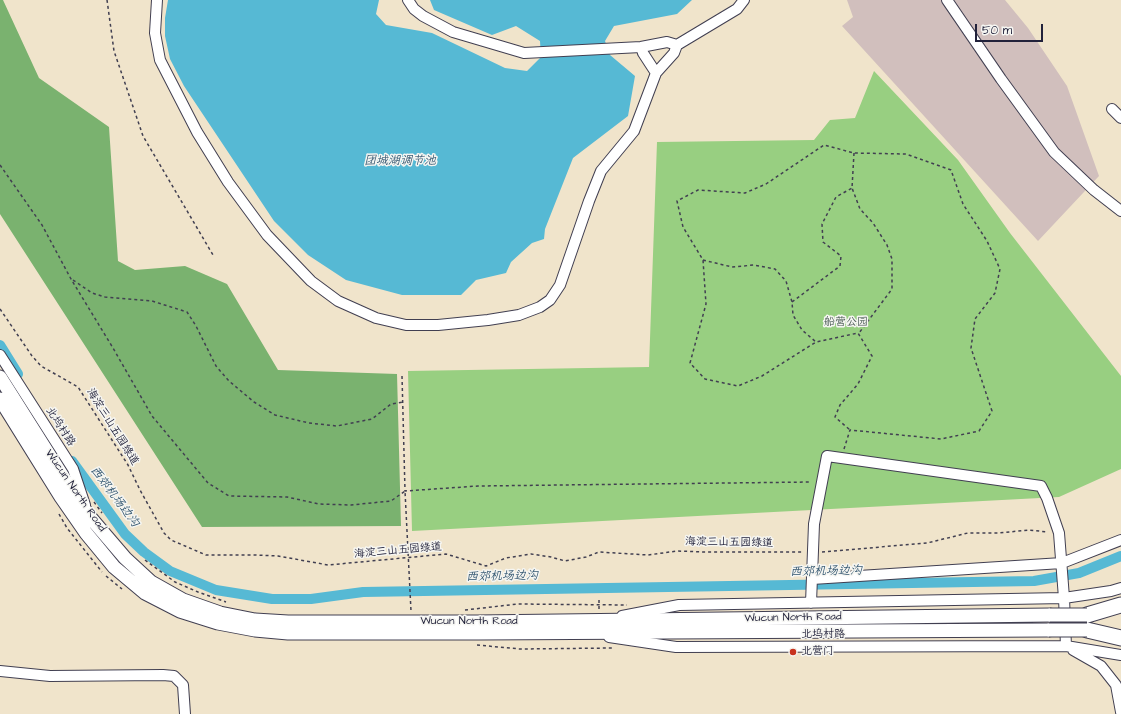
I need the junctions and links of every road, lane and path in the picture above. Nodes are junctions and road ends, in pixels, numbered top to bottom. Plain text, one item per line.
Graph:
1 (107, 0) edge
2 (157, 0) edge
3 (408, 0) edge
4 (744, 0) edge
5 (947, 0) edge
6 (677, 45) junction
7 (641, 47) junction
8 (656, 73) junction
9 (1112, 109) dead end
10 (1121, 118) edge
11 (854, 153) junction
12 (0, 165) edge
13 (852, 188) junction
14 (1121, 211) edge
15 (212, 255) dead end
16 (703, 260) junction
17 (71, 279) junction
18 (792, 302) junction
19 (0, 309) edge
20 (858, 333) junction
21 (816, 342) junction
22 (0, 355) edge
23 (402, 376) dead end
24 (0, 377) edge
25 (0, 399) edge
26 (403, 402) junction
27 (850, 430) junction
28 (841, 458) junction
29 (822, 482) junction
30 (405, 491) junction
31 (92, 499) dead end
32 (59, 515) dead end
33 (89, 516) junction
34 (104, 516) dead end
35 (1059, 533) junction
36 (1121, 540) edge
37 (813, 552) junction
38 (408, 559) junction
39 (145, 560) dead end
40 (1063, 571) junction
41 (812, 583) junction
42 (1121, 588) edge
43 (123, 590) dead end
44 (599, 597) dead end
45 (1064, 598) junction
46 (227, 602) dead end
47 (811, 603) junction
48 (599, 604) junction
49 (631, 605) dead end
50 (1121, 605) edge
51 (464, 610) dead end
52 (416, 612) dead end
53 (1121, 614) edge
54 (600, 615) junction
55 (1087, 615) junction
56 (1087, 630) junction
57 (1121, 630) edge
58 (581, 633) junction
59 (1121, 638) edge
60 (472, 644) dead end
61 (1066, 646) junction
62 (614, 648) dead end
63 (1121, 655) edge
64 (0, 671) edge
65 (1121, 712) edge
66 (185, 714) edge

1 - 15 path
2 - 8 street
3 - 7 street
4 - 6 street
5 - 14 street
6 - 7 street
6 - 8 street
7 - 8 street
9 - 10 street
11 - 13 path
11 - 16 path
11 - 27 path
12 - 17 path
13 - 18 path
13 - 20 path
16 - 18 path
16 - 21 path
17 - 26 path
17 - 30 path
18 - 21 path
19 - 38 path, 海淀三山五园绿道
20 - 21 path
20 - 27 path
22 - 33 street, 北坞村路
23 - 26 path
24 - 33 main road, Wucun North Road
25 - 58 main road, Wucun North Road
26 - 30 path
27 - 28 path
28 - 29 street
28 - 35 street
29 - 30 path
29 - 37 street
30 - 38 path
31 - 34 path
32 - 43 path
33 - 54 main road, Wucun North Road
35 - 37 path, 海淀三山五园绿道
35 - 40 street
36 - 40 street
37 - 38 path, 海淀三山五园绿道
37 - 41 street
38 - 52 path
39 - 46 path
40 - 41 street
40 - 45 street
41 - 47 street
42 - 45 street
44 - 48 path
45 - 47 street
45 - 61 street
47 - 54 street
48 - 49 path
48 - 51 path
48 - 54 path
50 - 55 highway
53 - 55 highway
54 - 55 main road, Wucun North Road, bridge
56 - 57 highway
56 - 58 main road, Wucun North Road, bridge
56 - 59 highway
58 - 61 street, 北坞村路
60 - 62 path
61 - 63 street, 北坞村路
61 - 65 street
64 - 66 street

